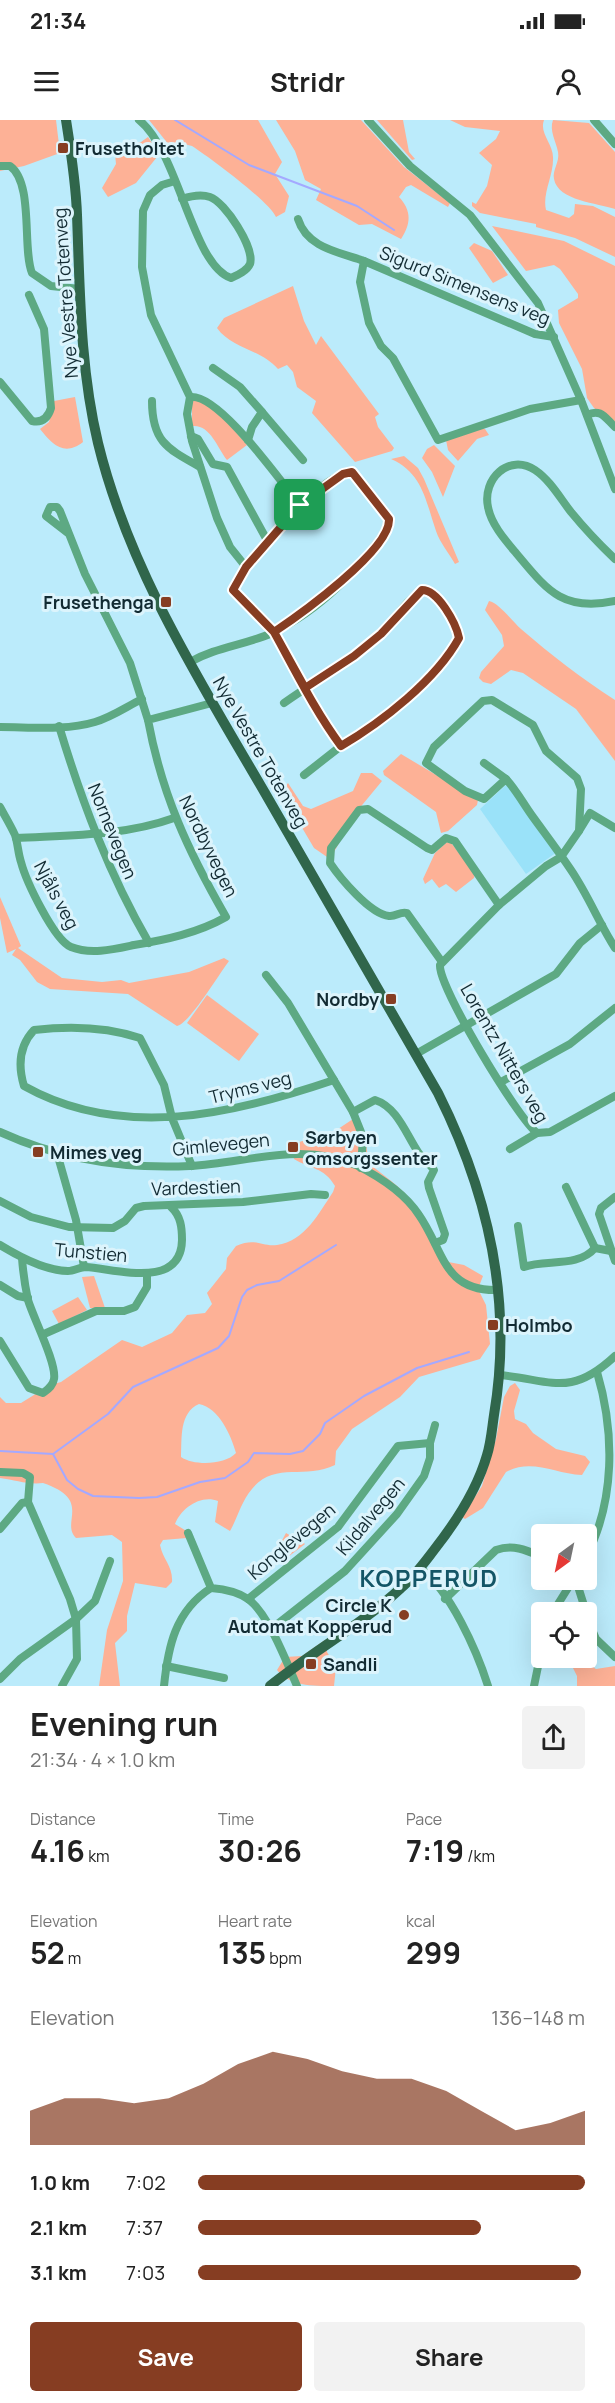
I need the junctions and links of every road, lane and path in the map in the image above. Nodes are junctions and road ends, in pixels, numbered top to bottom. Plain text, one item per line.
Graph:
1 (66, 120) edge
2 (139, 120) edge
3 (368, 120) edge
4 (594, 120) edge
5 (615, 144) edge
6 (0, 166) edge
7 (175, 181) junction
8 (182, 200) junction
9 (298, 219) dead end
10 (364, 261) junction
11 (80, 289) junction
12 (29, 295) dead end
13 (554, 337) junction
14 (213, 368) dead end
15 (0, 384) edge
16 (190, 397) junction
17 (581, 400) junction
18 (152, 401) dead end
19 (262, 412) junction
20 (587, 415) junction
21 (615, 427) edge
22 (191, 436) junction
23 (248, 440) junction
24 (303, 460) dead end
25 (200, 467) junction
26 (615, 489) edge
27 (300, 505) junction
28 (68, 533) dead end
29 (268, 542) junction
30 (615, 559) edge
31 (246, 567) junction
32 (615, 601) edge
33 (274, 632) junction
34 (190, 662) junction
35 (305, 688) junction
36 (141, 699) junction
37 (212, 703) junction
38 (284, 703) dead end
39 (148, 720) junction
40 (59, 726) junction
41 (0, 727) edge
42 (341, 746) junction
43 (484, 763) dead end
44 (304, 775) dead end
45 (506, 779) junction
46 (0, 807) edge
47 (174, 818) junction
48 (615, 828) edge
49 (579, 831) junction
50 (94, 833) junction
51 (16, 838) junction
52 (561, 857) junction
53 (499, 905) junction
54 (226, 917) joint
55 (602, 925) junction
56 (614, 942) edge
57 (149, 943) junction
58 (442, 962) junction
59 (266, 975) dead end
60 (615, 1008) edge
61 (467, 1026) junction
62 (416, 1054) junction
63 (334, 1080) junction
64 (501, 1082) junction
65 (615, 1096) edge
66 (353, 1113) junction
67 (172, 1118) junction
68 (0, 1132) edge
69 (537, 1133) junction
70 (510, 1149) dead end
71 (57, 1154) junction
72 (192, 1166) junction
73 (361, 1168) junction
74 (566, 1187) dead end
75 (325, 1195) dead end
76 (615, 1197) edge
77 (0, 1201) edge
78 (171, 1207) junction
79 (518, 1226) dead end
80 (77, 1228) junction
81 (435, 1244) junction
82 (0, 1245) edge
83 (595, 1248) junction
84 (611, 1251) junction
85 (22, 1258) junction
86 (615, 1261) edge
87 (84, 1267) junction
88 (147, 1275) junction
89 (0, 1285) edge
90 (498, 1290) junction
91 (28, 1298) junction
92 (44, 1334) junction
93 (0, 1341) edge
94 (615, 1356) edge
95 (597, 1372) junction
96 (500, 1375) junction
97 (435, 1425) dead end
98 (613, 1427) edge
99 (430, 1443) junction
100 (0, 1472) edge
101 (28, 1502) junction
102 (0, 1528) edge
103 (188, 1533) dead end
104 (597, 1540) edge
105 (531, 1553) edge
106 (110, 1561) dead end
107 (420, 1568) junction
108 (212, 1588) junction
109 (248, 1599) junction
110 (445, 1599) junction
111 (76, 1619) junction
112 (270, 1630) junction
113 (597, 1640) edge
114 (615, 1657) edge
115 (166, 1666) junction
116 (538, 1668) edge
117 (291, 1672) junction
118 (224, 1678) dead end
119 (0, 1679) edge
120 (62, 1686) edge
121 (164, 1686) edge
122 (270, 1686) edge
123 (297, 1686) edge
124 (488, 1686) edge
125 (534, 1686) edge

1 - 11 main road, Nye Vestre Totenveg
2 - 7 street
3 - 13 street
4 - 5 street
6 - 11 street
7 - 8 street
7 - 16 street
8 - 8 street
9 - 10 street, Sigurd Simensens veg
10 - 13 street, Sigurd Simensens veg
10 - 17 street, Sigurd Simensens veg
11 - 34 main road, Nye Vestre Totenveg
12 - 15 street
13 - 17 street
14 - 19 street
16 - 22 street
16 - 23 street
17 - 20 street
18 - 25 street
19 - 23 street
19 - 24 street
20 - 21 street
20 - 26 street
22 - 25 street
22 - 29 street
23 - 27 street
25 - 31 street
27 - 29 street
27 - 33 street
28 - 36 street, Nordbyvegen
29 - 31 street
30 - 32 street
31 - 33 street
33 - 34 street
33 - 35 street
34 - 37 main road, Nye Vestre Totenveg
35 - 38 street
35 - 42 street
35 - 42 street
36 - 39 street, Nordbyvegen
36 - 40 street
37 - 39 street
37 - 62 main road, Nye Vestre Totenveg
39 - 47 street, Nordbyvegen
40 - 41 street
40 - 50 street, Nornevegen
42 - 44 street
43 - 45 street
45 - 49 street
45 - 52 street
46 - 51 street, Njåls veg
47 - 50 street
47 - 54 street, Nordbyvegen
48 - 49 street
49 - 52 street
50 - 51 street
50 - 57 street, Nornevegen
51 - 57 street, Njåls veg
52 - 53 street
52 - 55 street
53 - 58 street
53 - 58 street
54 - 57 street, Njåls veg
55 - 56 street
55 - 61 street
58 - 61 street, Lorentz Nitters veg
59 - 63 street
60 - 64 street
61 - 62 street
61 - 64 street, Lorentz Nitters veg
62 - 90 main road, Nye Vestre Totenveg
63 - 66 street
63 - 67 street, Tryms veg
64 - 69 street, Lorentz Nitters veg
65 - 69 street
66 - 73 street
66 - 81 street
67 - 67 street, Tryms veg
67 - 72 street
68 - 71 street, Gimlevegen
69 - 70 street, Lorentz Nitters veg
71 - 72 street, Gimlevegen
71 - 80 street
72 - 73 street, Gimlevegen
73 - 81 street, Gimlevegen
74 - 83 street
75 - 78 street, Vardestien
76 - 84 street
77 - 80 street, Vardestien
78 - 80 street, Vardestien
78 - 88 street, Tunstien
79 - 83 street
80 - 87 street
81 - 90 street, Gimlevegen
82 - 85 street, Tunstien
83 - 84 street
84 - 86 street
85 - 87 street, Tunstien
85 - 91 street
87 - 88 street, Tunstien
88 - 92 street, Tunstien
89 - 91 street
90 - 96 main road, Nye Vestre Totenveg
91 - 92 street
92 - 93 street
94 - 95 street
95 - 96 street
95 - 98 street
96 - 107 main road, Nye Vestre Totenveg
97 - 99 street, Kildalvegen
98 - 104 street
99 - 109 street, Konglevegen
99 - 112 street, Kildalvegen
100 - 101 street
101 - 102 street
101 - 111 street
103 - 108 street
105 - 110 street
106 - 111 street
107 - 110 street
107 - 117 main road, Nye Vestre Totenveg
108 - 109 street
108 - 115 street
109 - 112 street
110 - 124 street
111 - 119 street
111 - 120 street
112 - 117 street
113 - 114 street
115 - 118 street
115 - 121 street
116 - 125 street
117 - 122 main road, Nye Vestre Totenveg
117 - 123 street

